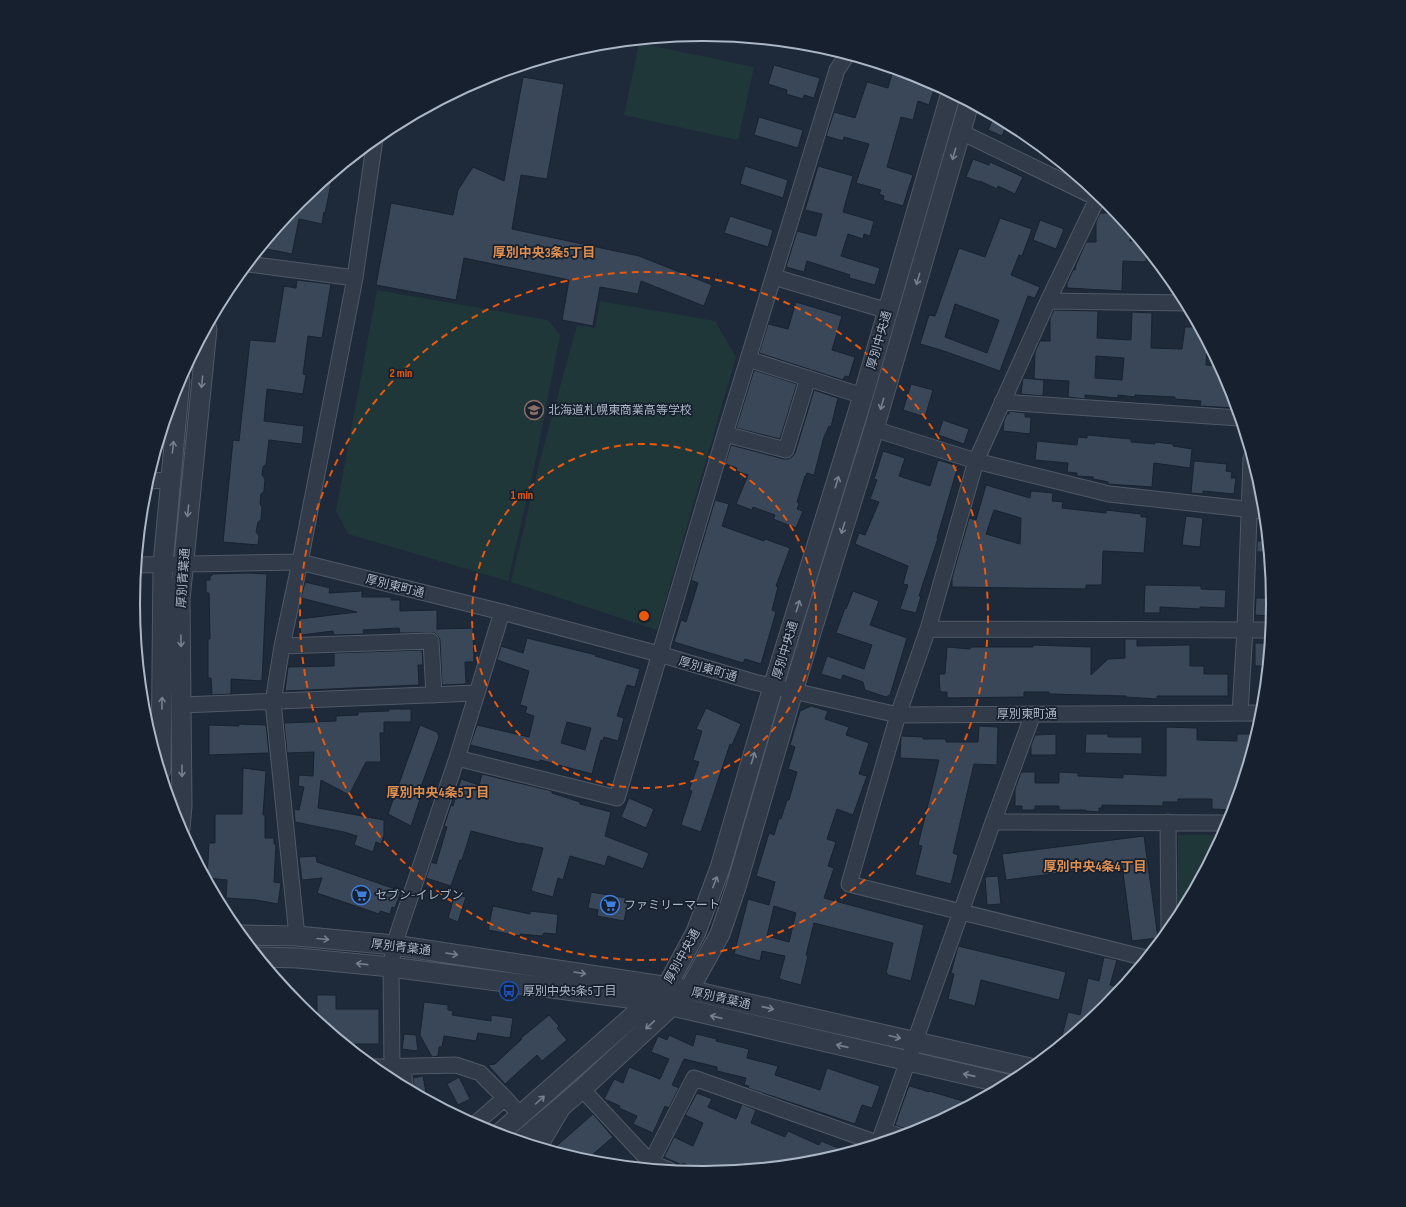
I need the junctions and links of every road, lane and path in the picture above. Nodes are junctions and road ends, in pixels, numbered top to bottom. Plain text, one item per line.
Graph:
1 (845, 59) edge
2 (950, 98) edge
3 (968, 107) edge
4 (961, 132) junction
5 (374, 148) edge
6 (1082, 189) edge
7 (1096, 201) edge
8 (254, 265) edge
9 (774, 276) junction
10 (355, 278) junction
11 (1048, 301) junction
12 (1178, 303) edge
13 (888, 311) junction
14 (206, 342) edge
15 (748, 359) junction
16 (808, 378) junction
17 (863, 396) junction
18 (178, 402) edge
19 (1002, 402) junction
20 (1234, 418) edge
21 (874, 429) junction
22 (725, 434) junction
23 (976, 462) junction
24 (170, 480) junction
25 (154, 481) edge
26 (1254, 490) edge
27 (1256, 511) edge
28 (300, 562) junction
29 (163, 564) junction
30 (183, 564) junction
31 (142, 565) edge
32 (502, 612) junction
33 (928, 628) junction
34 (1245, 629) junction
35 (1265, 630) edge
36 (282, 646) junction
37 (659, 654) junction
38 (773, 687) junction
39 (793, 691) junction
40 (477, 693) junction
41 (434, 695) junction
42 (273, 702) junction
43 (182, 705) junction
44 (1240, 713) junction
45 (1255, 713) edge
46 (1033, 714) junction
47 (898, 715) junction
48 (161, 753) edge
49 (457, 758) junction
50 (181, 814) edge
51 (992, 822) junction
52 (1168, 822) junction
53 (1221, 823) edge
54 (960, 912) junction
55 (1170, 918) edge
56 (249, 935) edge
57 (297, 936) junction
58 (394, 945) junction
59 (266, 957) edge
60 (1140, 957) edge
61 (390, 967) junction
62 (667, 986) junction
63 (689, 990) junction
64 (651, 1001) junction
65 (672, 1006) junction
66 (914, 1042) junction
67 (907, 1060) junction
68 (1022, 1066) edge
69 (384, 1067) edge
70 (398, 1067) junction
71 (402, 1079) edge
72 (998, 1082) edge
73 (582, 1089) junction
74 (505, 1098) junction
75 (565, 1103) junction
76 (521, 1116) junction
77 (480, 1120) edge
78 (505, 1129) edge
79 (525, 1137) edge
80 (879, 1138) edge
81 (880, 1138) edge
82 (542, 1142) edge
83 (647, 1163) edge
84 (650, 1163) edge

1 - 9 street
2 - 13 street, 厚別中央通
3 - 4 street, 厚別中央通
4 - 6 street
4 -> 21 street, 厚別中央通
5 - 10 street
7 - 11 street
8 - 10 street
9 - 13 street
9 - 15 street
10 - 28 street
11 - 12 street
11 - 19 street
13 - 17 street, 厚別中央通
14 -> 30 street, 厚別青葉通
15 - 16 street
15 - 22 street
16 - 17 street
16 - 22 street
38 -> 17 street, 厚別中央通
24 -> 18 street, 厚別青葉通
19 - 20 street
19 - 23 street
21 - 23 street
21 -> 39 street, 厚別中央通
22 - 37 street
23 - 27 street
23 - 33 street
24 - 25 street
24 - 29 street, 厚別青葉通
26 - 27 street
27 - 34 street
28 - 30 street, 厚別東町通
28 - 32 street, 厚別東町通
28 - 36 street
29 - 30 street, 厚別東町通
29 - 31 street, 厚別東町通
48 -> 29 street, 厚別青葉通
30 -> 43 street, 厚別青葉通
32 - 37 street, 厚別東町通
32 - 40 street
33 - 34 street
33 - 47 street
34 - 35 street
34 - 44 street
36 - 41 street
36 - 42 street
37 - 38 street, 厚別東町通
37 - 49 street
38 - 39 street, 厚別東町通
62 -> 38 street, 厚別中央通
39 - 47 street, 厚別東町通
39 - 63 street, 厚別中央通
40 - 41 street
40 - 49 street
41 - 42 street
42 - 43 street
42 - 57 street
43 -> 50 street, 厚別青葉通
44 - 45 street, 厚別東町通
44 - 46 street, 厚別東町通
46 - 47 street, 厚別東町通
46 - 51 street
47 - 54 street
49 - 58 street
51 - 52 street
51 - 54 street
52 - 53 street
52 - 55 street
54 - 60 street
54 - 66 street
56 - 57 street, 厚別青葉通
57 -> 58 street, 厚別青葉通
58 - 61 street
58 -> 62 street, 厚別青葉通
61 -> 59 street, 厚別青葉通
61 - 64 street, 厚別青葉通
61 - 70 street
62 - 63 street, 厚別青葉通
62 - 64 street, 厚別中央通
63 - 65 street, 厚別中央通
63 -> 66 street, 厚別青葉通
64 - 65 street, 厚別青葉通
76 -> 64 street, 厚別中央通
67 -> 65 street, 厚別青葉通
65 -> 73 street, 厚別中央通
66 - 67 street
66 - 68 street, 厚別青葉通
72 -> 67 street, 厚別青葉通
67 - 81 street
69 - 70 street
70 - 71 street
70 - 74 street
73 - 75 street, 厚別中央通
73 - 83 street
74 - 76 street
74 - 77 street
75 - 79 street, 厚別中央通
75 - 82 street
76 - 78 street, 厚別中央通
80 - 84 street

